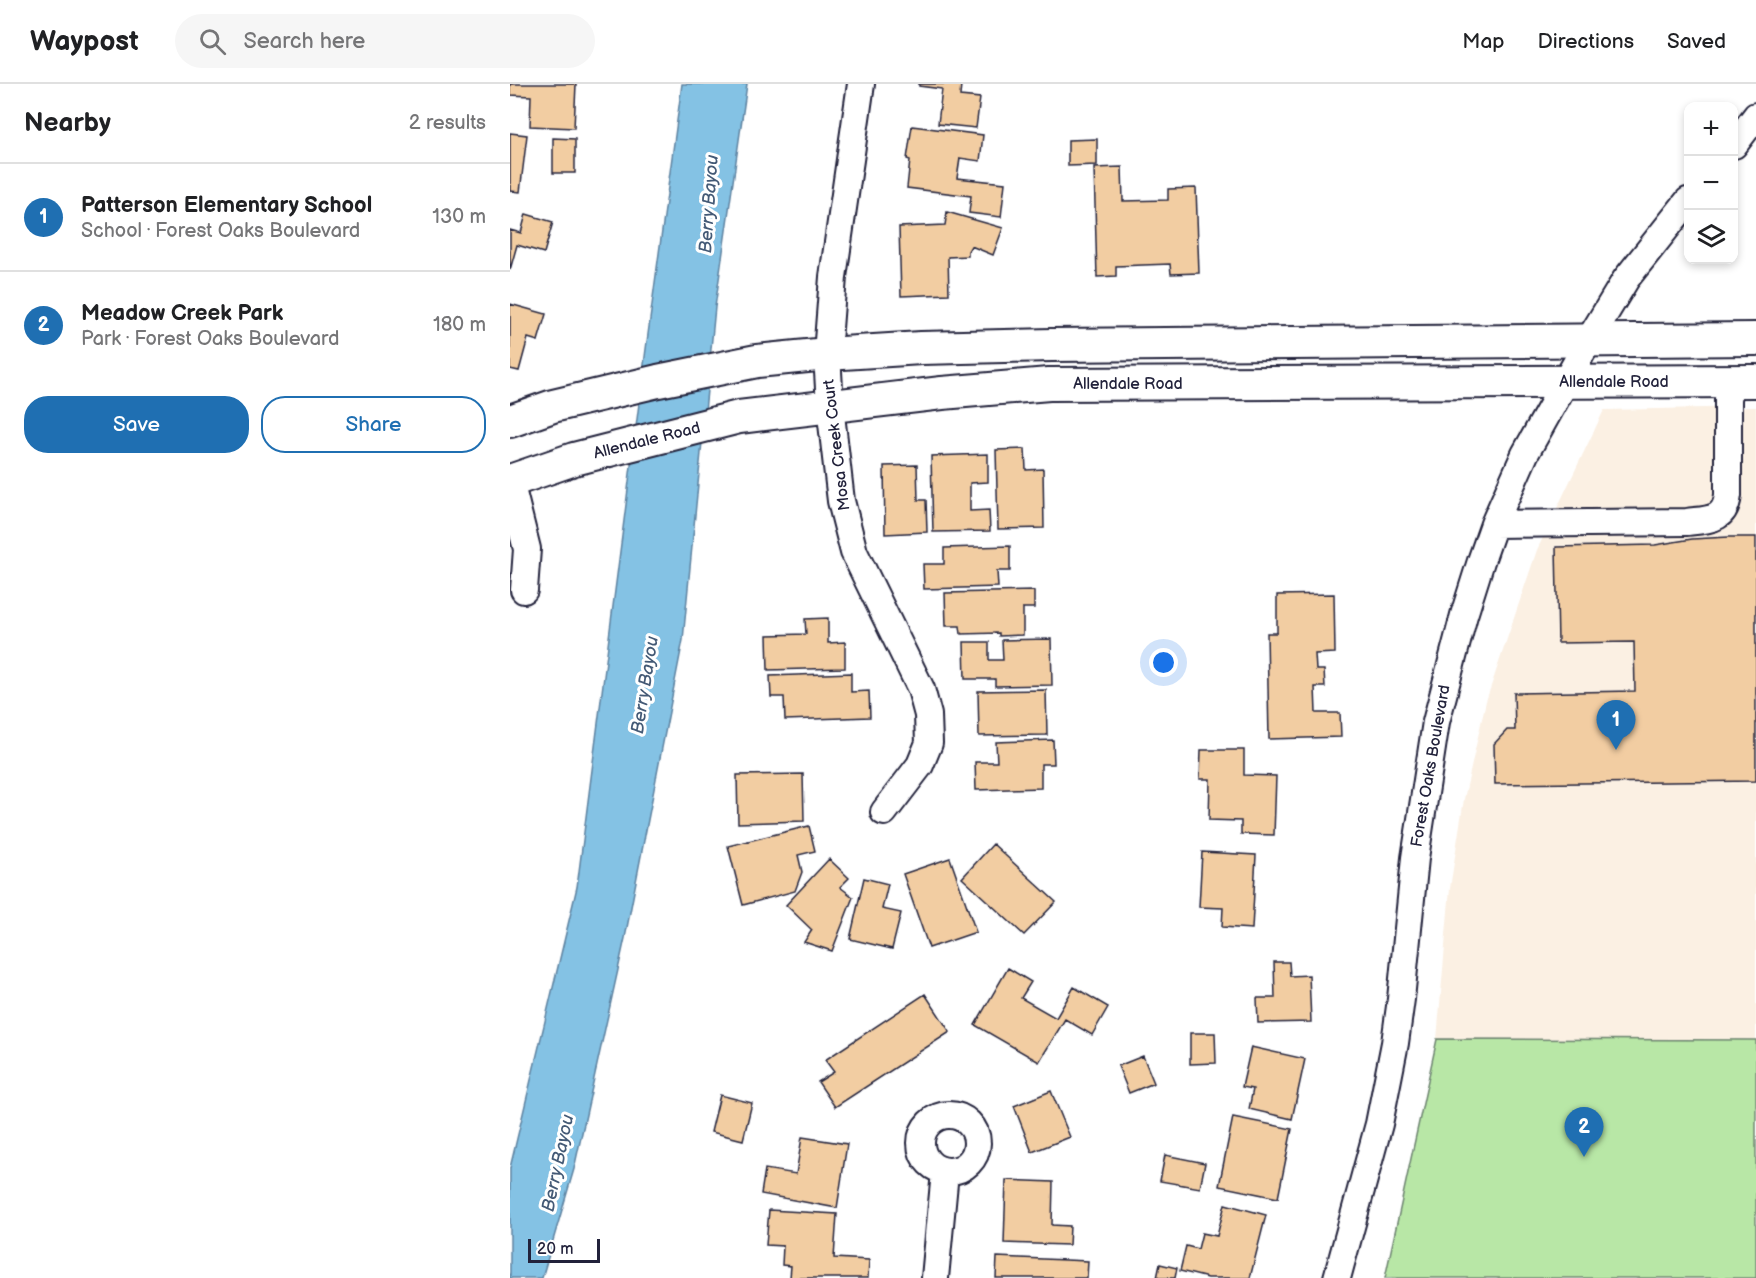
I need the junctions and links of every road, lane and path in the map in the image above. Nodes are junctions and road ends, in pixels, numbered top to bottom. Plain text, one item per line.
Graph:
1 (861, 84) edge
2 (1756, 116) edge
3 (1738, 140) edge
4 (1684, 207) edge
5 (1756, 339) edge
6 (1588, 340) junction
7 (1053, 345) junction
8 (827, 354) junction
9 (1743, 381) edge
10 (1565, 383) junction
11 (1049, 384) junction
12 (830, 406) junction
13 (510, 421) edge
14 (510, 481) edge
15 (1494, 524) junction
16 (524, 590) dead end
17 (884, 812) dead end
18 (945, 1172) dead end
19 (935, 1278) edge
20 (1337, 1278) edge

1 - 8 street, Mosa Creek Court
2 - 3 street
4 - 6 street, Forest Oaks Boulevard
5 - 6 main road
6 - 7 main road
6 - 10 street, Forest Oaks Boulevard
7 - 8 main road
7 - 11 main road
8 - 12 street, Mosa Creek Court
8 - 13 main road
9 - 10 main road, Allendale Road
9 - 15 street
10 - 11 main road, Allendale Road
10 - 15 street, Forest Oaks Boulevard
11 - 12 main road, Allendale Road
12 - 14 main road, Allendale Road
12 - 17 street, Mosa Creek Court
14 - 16 street
15 - 20 street, Forest Oaks Boulevard
18 - 19 street

